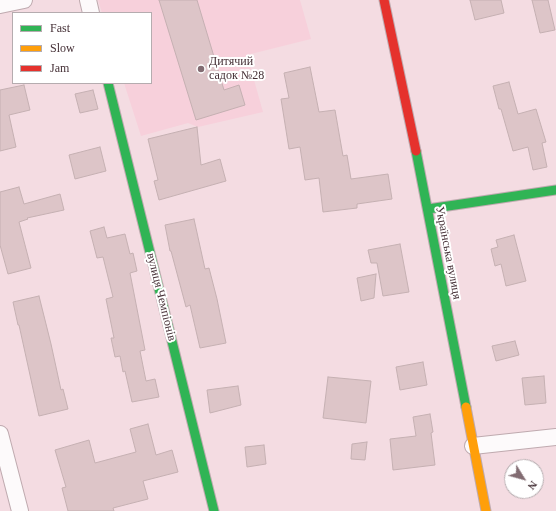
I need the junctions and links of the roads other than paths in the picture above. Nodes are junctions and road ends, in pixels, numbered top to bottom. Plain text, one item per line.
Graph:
1 (24, 0) edge
2 (88, 0) edge
3 (384, 0) edge
4 (0, 5) edge
5 (91, 12) edge
6 (108, 84) edge
7 (556, 190) edge
8 (428, 209) junction
9 (0, 434) edge
10 (556, 437) edge
11 (473, 446) junction
12 (20, 511) edge
13 (214, 511) edge
14 (486, 511) edge

1 - 4 street
2 - 5 street
3 - 8 street, Українська вулиця
6 - 13 street, вулиця Чемпіонів
7 - 8 street
8 - 11 street, Українська вулиця
9 - 12 street
10 - 11 street
11 - 14 street, Українська вулиця

